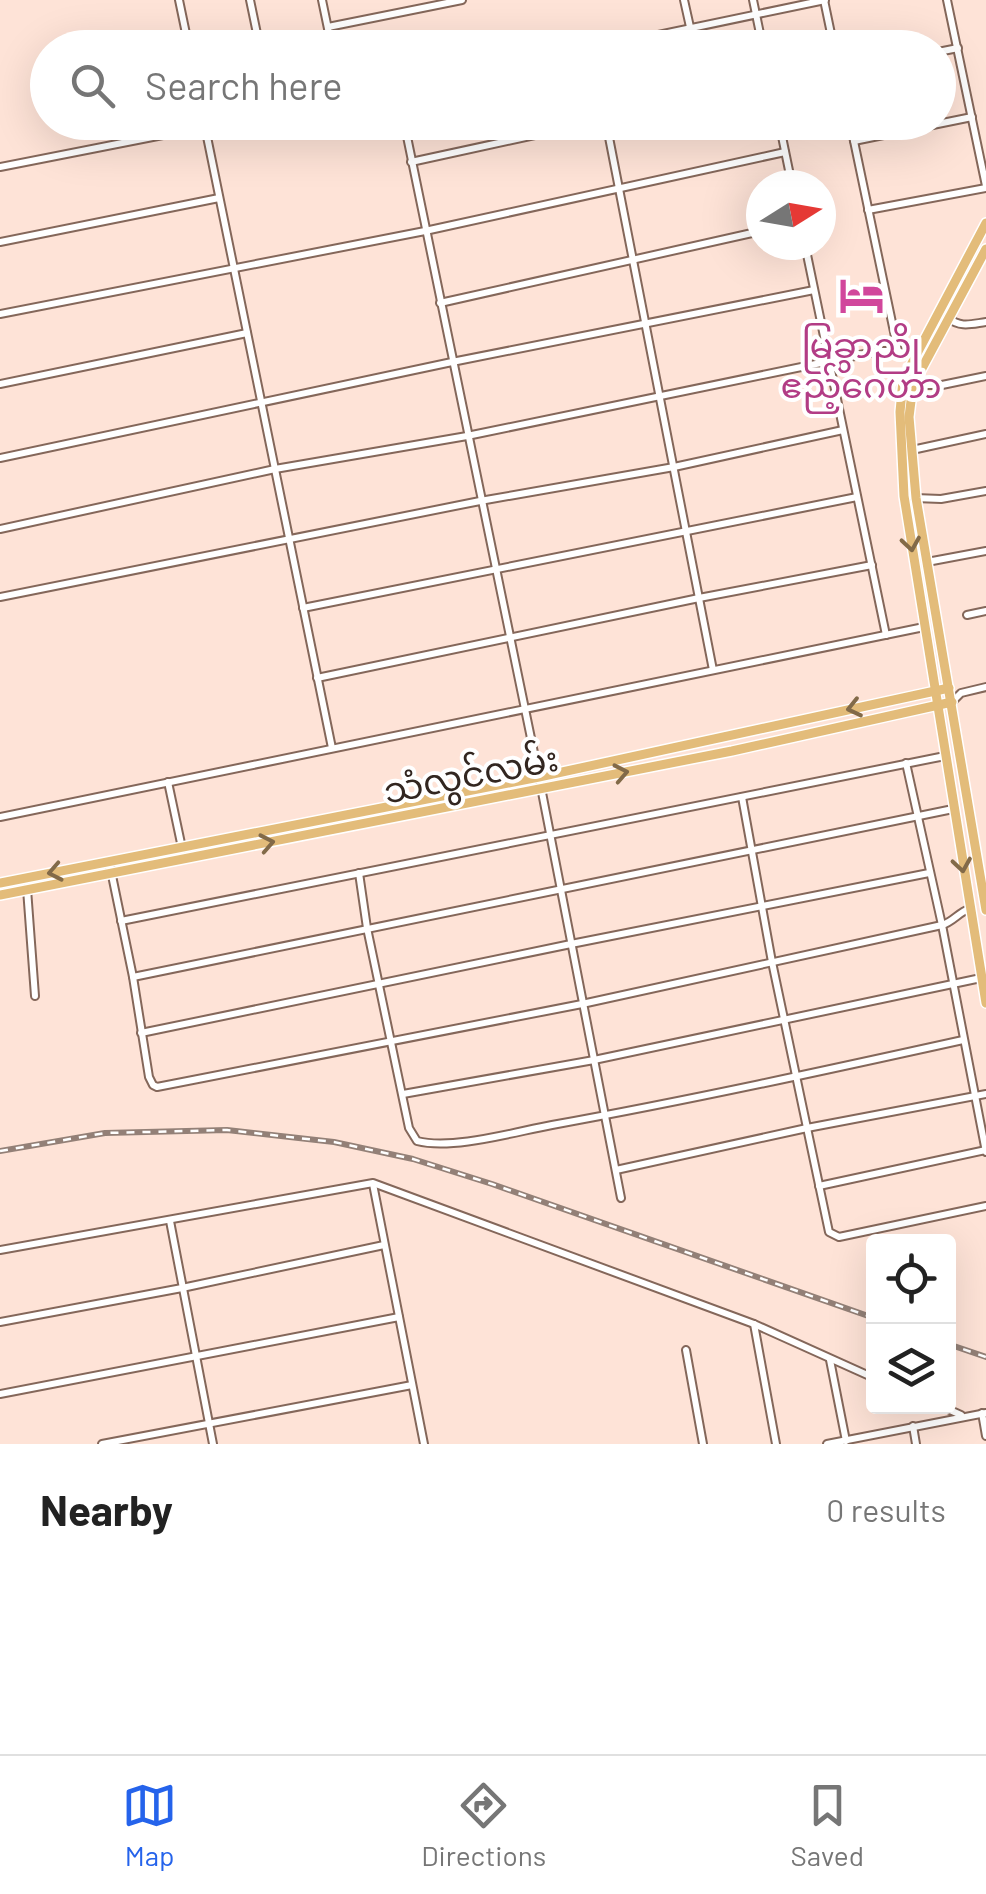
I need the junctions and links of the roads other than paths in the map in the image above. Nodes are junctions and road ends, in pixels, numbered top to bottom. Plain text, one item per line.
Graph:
1 (179, 0) edge
2 (250, 0) edge
3 (322, 0) edge
4 (462, 0) edge
5 (684, 0) edge
6 (753, 0) edge
7 (824, 0) edge
8 (948, 0) edge
9 (756, 14) junction
10 (690, 26) junction
11 (328, 27) junction
12 (185, 30) edge
13 (256, 30) edge
14 (329, 30) edge
15 (673, 30) edge
16 (759, 30) edge
17 (830, 30) edge
18 (954, 30) edge
19 (956, 38) edge
20 (958, 48) joint
21 (972, 118) junction
22 (956, 121) edge
23 (133, 140) edge
24 (208, 140) edge
25 (407, 140) edge
26 (512, 140) edge
27 (610, 140) edge
28 (783, 140) edge
29 (859, 140) edge
30 (854, 141) joint
31 (785, 152) junction
32 (411, 162) junction
33 (0, 168) edge
34 (789, 170) edge
35 (986, 187) edge
36 (619, 188) junction
37 (220, 198) junction
38 (868, 210) junction
39 (985, 227) edge
40 (425, 230) junction
41 (746, 234) edge
42 (0, 242) edge
43 (986, 248) edge
44 (633, 258) junction
45 (808, 260) edge
46 (234, 266) junction
47 (814, 290) junction
48 (440, 303) junction
49 (0, 314) edge
50 (948, 318) junction
51 (986, 322) edge
52 (646, 324) junction
53 (247, 333) junction
54 (898, 351) junction
55 (914, 358) junction
56 (829, 361) junction
57 (452, 362) junction
58 (986, 376) edge
59 (0, 384) edge
60 (912, 384) junction
61 (660, 397) junction
62 (261, 402) junction
63 (843, 430) junction
64 (986, 434) edge
65 (467, 436) junction
66 (912, 450) junction
67 (0, 458) edge
68 (674, 467) junction
69 (275, 469) junction
70 (986, 491) edge
71 (904, 496) junction
72 (858, 497) junction
73 (916, 498) junction
74 (480, 502) junction
75 (0, 529) edge
76 (686, 532) junction
77 (289, 539) junction
78 (986, 551) edge
79 (927, 562) junction
80 (872, 565) junction
81 (495, 572) junction
82 (0, 597) edge
83 (699, 598) junction
84 (303, 608) junction
85 (986, 612) edge
86 (967, 615) dead end
87 (924, 628) junction
88 (886, 635) junction
89 (509, 640) junction
90 (714, 670) junction
91 (318, 678) junction
92 (949, 688) junction
93 (986, 688) edge
94 (934, 690) junction
95 (961, 693) junction
96 (952, 702) junction
97 (936, 704) junction
98 (523, 709) junction
99 (332, 748) junction
100 (945, 756) junction
101 (906, 763) junction
102 (539, 777) junction
103 (168, 782) junction
104 (540, 790) junction
105 (742, 796) junction
106 (954, 809) junction
107 (0, 816) edge
108 (917, 816) junction
109 (549, 835) junction
110 (182, 848) junction
111 (751, 850) junction
112 (109, 861) junction
113 (111, 873) junction
114 (359, 873) junction
115 (929, 873) junction
116 (0, 883) edge
117 (27, 889) junction
118 (560, 889) junction
119 (0, 895) edge
120 (762, 906) junction
121 (970, 910) junction
122 (986, 910) edge
123 (121, 920) junction
124 (942, 926) junction
125 (368, 928) junction
126 (570, 944) junction
127 (772, 962) junction
128 (133, 977) junction
129 (982, 978) junction
130 (379, 984) junction
131 (953, 984) junction
132 (36, 996) dead end
133 (986, 1003) edge
134 (582, 1004) junction
135 (786, 1020) junction
136 (141, 1034) junction
137 (963, 1040) junction
138 (392, 1042) junction
139 (594, 1060) junction
140 (796, 1077) junction
141 (403, 1094) junction
142 (986, 1094) edge
143 (974, 1096) junction
144 (605, 1116) junction
145 (807, 1128) junction
146 (986, 1151) edge
147 (616, 1170) junction
148 (372, 1183) junction
149 (819, 1186) junction
150 (621, 1198) dead end
151 (986, 1206) edge
152 (170, 1221) junction
153 (384, 1245) junction
154 (0, 1250) edge
155 (182, 1288) junction
156 (399, 1317) junction
157 (0, 1322) edge
158 (754, 1324) junction
159 (686, 1350) dead end
160 (196, 1354) junction
161 (830, 1359) junction
162 (866, 1375) edge
163 (412, 1384) junction
164 (0, 1394) edge
165 (956, 1413) edge
166 (984, 1413) edge
167 (962, 1416) junction
168 (209, 1423) junction
169 (913, 1426) junction
170 (986, 1436) edge
171 (846, 1442) edge
172 (102, 1444) edge
173 (213, 1444) edge
174 (424, 1444) edge
175 (703, 1444) edge
176 (776, 1444) edge
177 (827, 1444) edge
178 (916, 1444) edge

1 - 12 street
2 - 13 street
3 - 11 street
4 - 11 street
5 - 10 street
6 - 9 street
7 - 9 street
7 - 17 street
8 - 18 street
9 - 10 street
9 - 16 street
10 - 15 street
11 - 14 street
19 - 20 street
20 - 21 street
21 - 22 street
21 - 35 street
23 - 33 street
24 - 37 street
25 - 32 street
26 - 32 street
27 - 36 street
28 - 31 street
29 - 30 street
30 - 38 street
31 - 34 street
31 - 36 street
32 - 40 street
35 - 38 street
36 - 40 street
36 - 44 street
37 - 42 street
37 - 46 street
38 - 54 street
39 - 55 main road
40 - 46 street
40 - 48 street
41 - 44 street
43 - 50 main road
44 - 48 street
44 - 52 street
45 - 47 street
46 - 49 street
46 - 53 street
47 - 52 street
47 - 56 street
48 - 57 street
50 - 51 street
50 - 60 main road
52 - 57 street
52 - 61 street
53 - 59 street
53 - 62 street
54 - 55 street
54 - 56 street
55 - 71 main road
56 - 61 street
56 - 63 street
57 - 62 street
57 - 65 street
58 - 60 street
60 - 66 main road
61 - 65 street
61 - 68 street
62 - 67 street
62 - 69 street
63 - 68 street
63 - 72 street
64 - 66 street
65 - 69 street
65 - 74 street
66 - 73 main road
68 - 74 street
68 - 76 street
69 - 75 street
69 - 77 street
70 - 73 street
71 - 73 street
71 -> 87 main road
72 - 76 street
72 - 80 street
73 - 79 main road
74 - 77 street
74 - 81 street
76 - 81 street
76 - 83 street
77 - 82 street
77 - 84 street
78 - 79 street
79 - 92 main road
80 - 83 street
80 - 88 street
81 - 84 street
81 - 89 street
83 - 89 street
83 - 90 street
84 - 91 street
85 - 86 street
87 - 88 street
87 - 94 main road
88 - 90 street
89 - 91 street
89 - 98 street
90 - 98 street
91 - 99 street
92 - 94 main road, သံလွင်လမ်း
92 - 95 street
92 - 96 main road
93 - 95 street
94 - 97 main road
94 -> 102 main road, သံလွင်လမ်း
95 - 96 street
96 - 97 main road, သံလွင်လမ်း
96 - 122 main road
97 - 100 main road
104 -> 97 main road, သံလွင်လမ်း
98 - 99 street
98 - 102 street
99 - 103 street
100 - 101 street
100 - 106 main road
101 - 105 street
101 - 108 street
102 - 104 street
102 - 110 main road, သံလွင်လမ်း
103 - 107 street
103 - 110 street
104 - 109 street
113 -> 104 main road, သံလွင်လမ်း
105 - 109 street
105 - 111 street
106 - 108 street
106 -> 121 main road
108 - 111 street
108 - 115 street
109 - 114 street
109 - 118 street
110 - 112 main road, သံလွင်လမ်း
111 - 118 street
111 - 120 street
112 - 113 street
112 -> 116 main road, သံလွင်လမ်း
113 - 117 main road, သံလွင်လမ်း
113 - 123 street
114 - 123 street
114 - 125 street
115 - 120 street
115 - 124 street
117 - 119 main road, သံလွင်လမ်း
117 - 132 street
118 - 125 street
118 - 126 street
120 - 126 street
120 - 127 street
121 - 124 street
121 - 129 main road
123 - 128 street
124 - 127 street
124 - 131 street
125 - 128 street
125 - 130 street
126 - 130 street
126 - 134 street
127 - 134 street
127 - 135 street
128 - 136 street
129 - 131 street
129 - 133 main road
130 - 136 street
130 - 138 street
131 - 135 street
131 - 137 street
134 - 138 street
134 - 139 street
135 - 139 street
135 - 140 street
136 - 138 street
137 - 140 street
137 - 143 street
138 - 141 street
139 - 141 street
139 - 144 street
140 - 144 street
140 - 145 street
141 - 144 street
142 - 143 street
143 - 145 street
143 - 146 street
144 - 147 street
145 - 147 street
145 - 149 street
146 - 149 street
147 - 150 street
148 - 152 street
148 - 153 street
148 - 158 street
149 - 151 street
152 - 154 street
152 - 155 street
153 - 155 street
153 - 156 street
155 - 157 street
155 - 160 street
156 - 160 street
156 - 163 street
158 - 161 street
158 - 176 street
159 - 175 street
160 - 164 street
160 - 168 street
161 - 162 street
161 - 171 street
163 - 168 street
163 - 174 street
165 - 167 street
166 - 167 street
166 - 170 street
167 - 169 street
168 - 172 street
168 - 173 street
169 - 171 street
169 - 178 street
171 - 177 street

